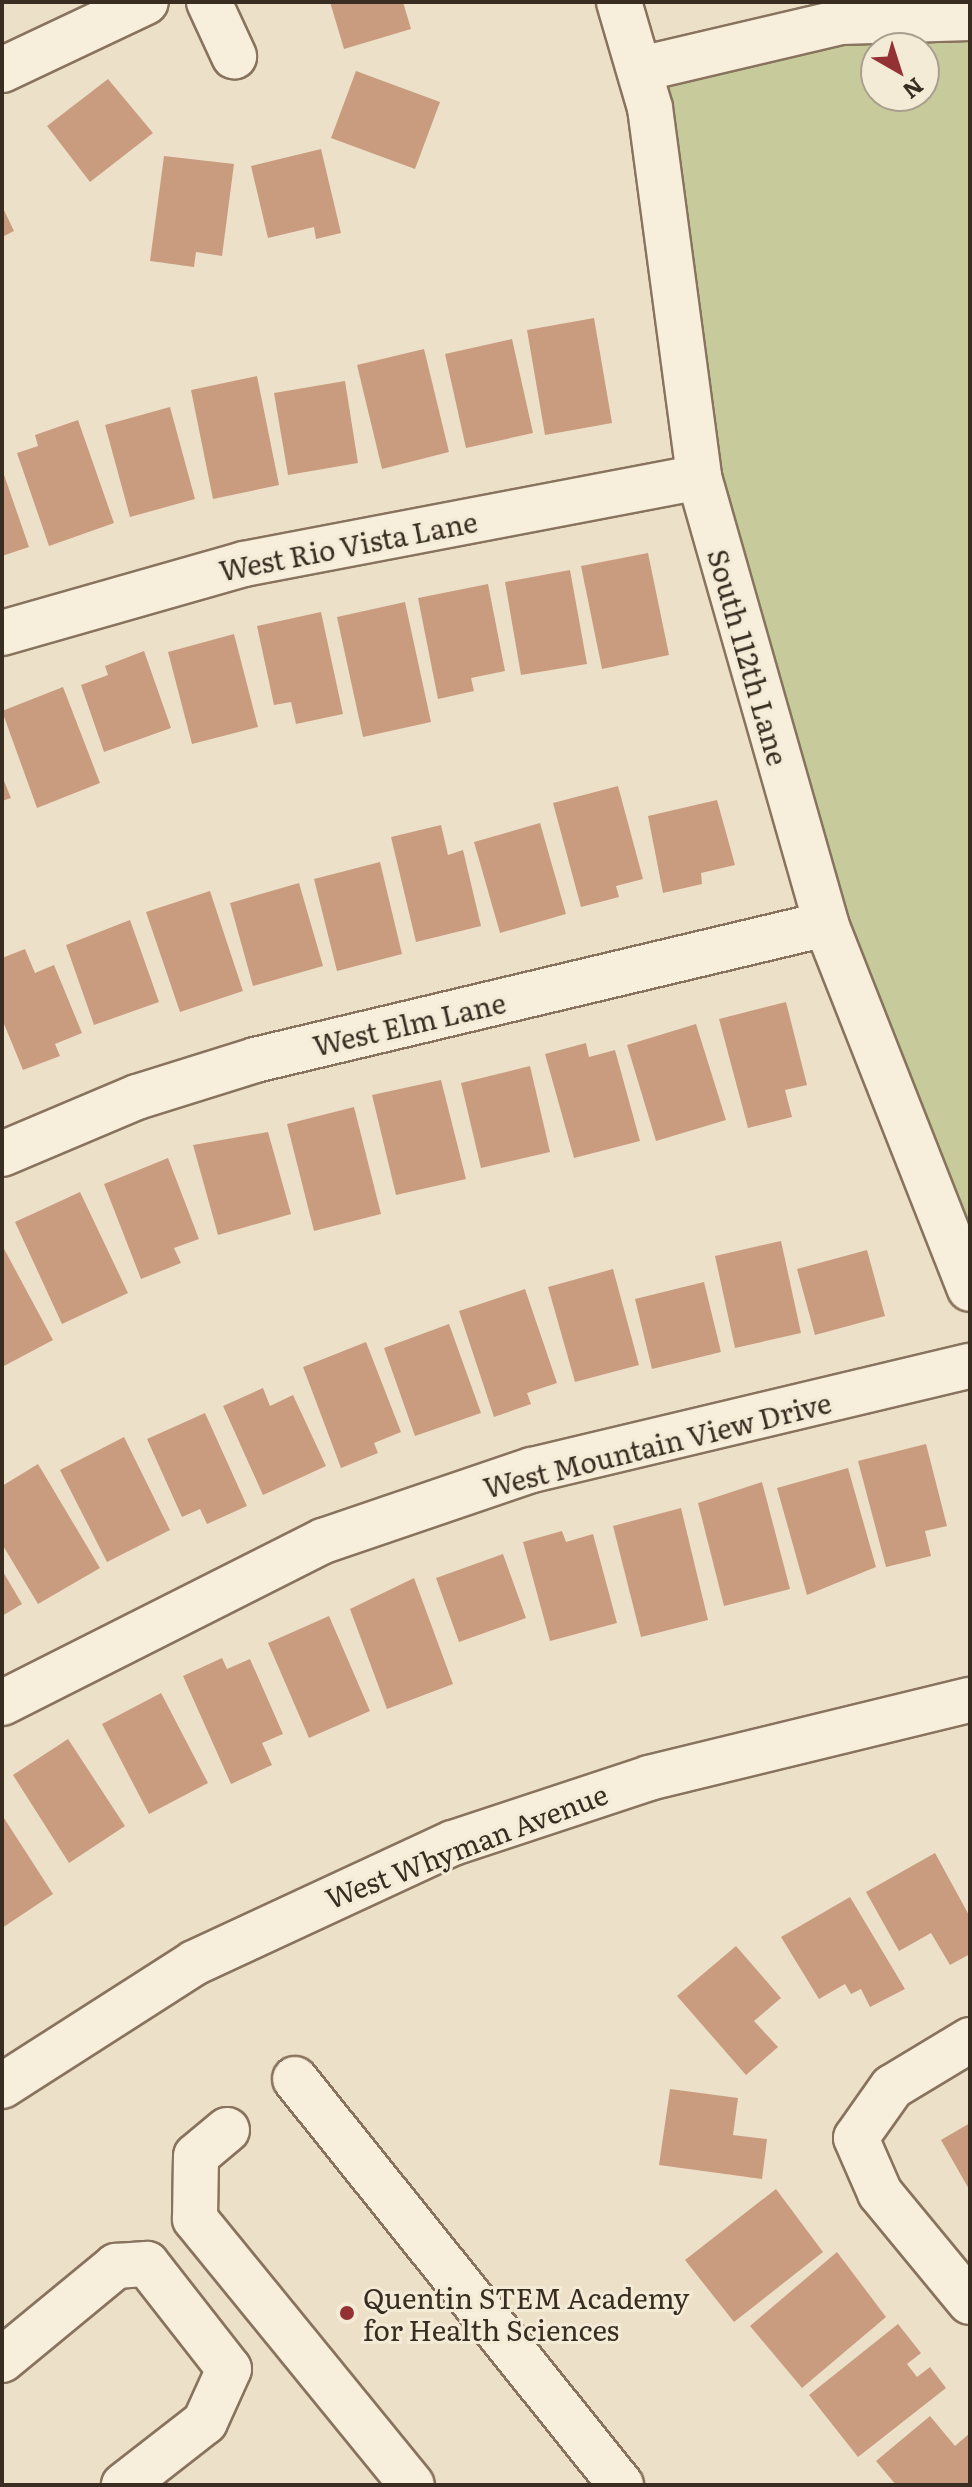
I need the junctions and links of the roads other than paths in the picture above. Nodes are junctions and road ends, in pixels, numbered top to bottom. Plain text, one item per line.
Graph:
1 (146, 2) edge
2 (209, 2) edge
3 (619, 2) edge
4 (970, 18) edge
5 (234, 56) dead end
6 (641, 69) junction
7 (2, 70) edge
8 (699, 477) junction
9 (2, 633) edge
10 (826, 924) junction
11 (2, 1154) edge
12 (970, 1289) edge
13 (970, 1366) edge
14 (970, 1700) edge
15 (2, 1703) edge
16 (970, 2040) edge
17 (295, 2079) dead end
18 (2, 2086) edge
19 (227, 2130) dead end
20 (970, 2302) edge
21 (2, 2360) edge
22 (124, 2485) edge
23 (412, 2485) edge
24 (621, 2485) edge

1 - 7 street
2 - 5 street
3 - 6 street, South 112th Lane
4 - 6 street
6 - 8 street, South 112th Lane
8 - 9 street, West Rio Vista Lane
8 - 10 street, South 112th Lane
10 - 11 street, West Elm Lane
10 - 12 street, South 112th Lane
13 - 15 street, West Mountain View Drive
14 - 18 street, West Whyman Avenue
16 - 20 street
17 - 24 street
19 - 23 street
21 - 22 street

